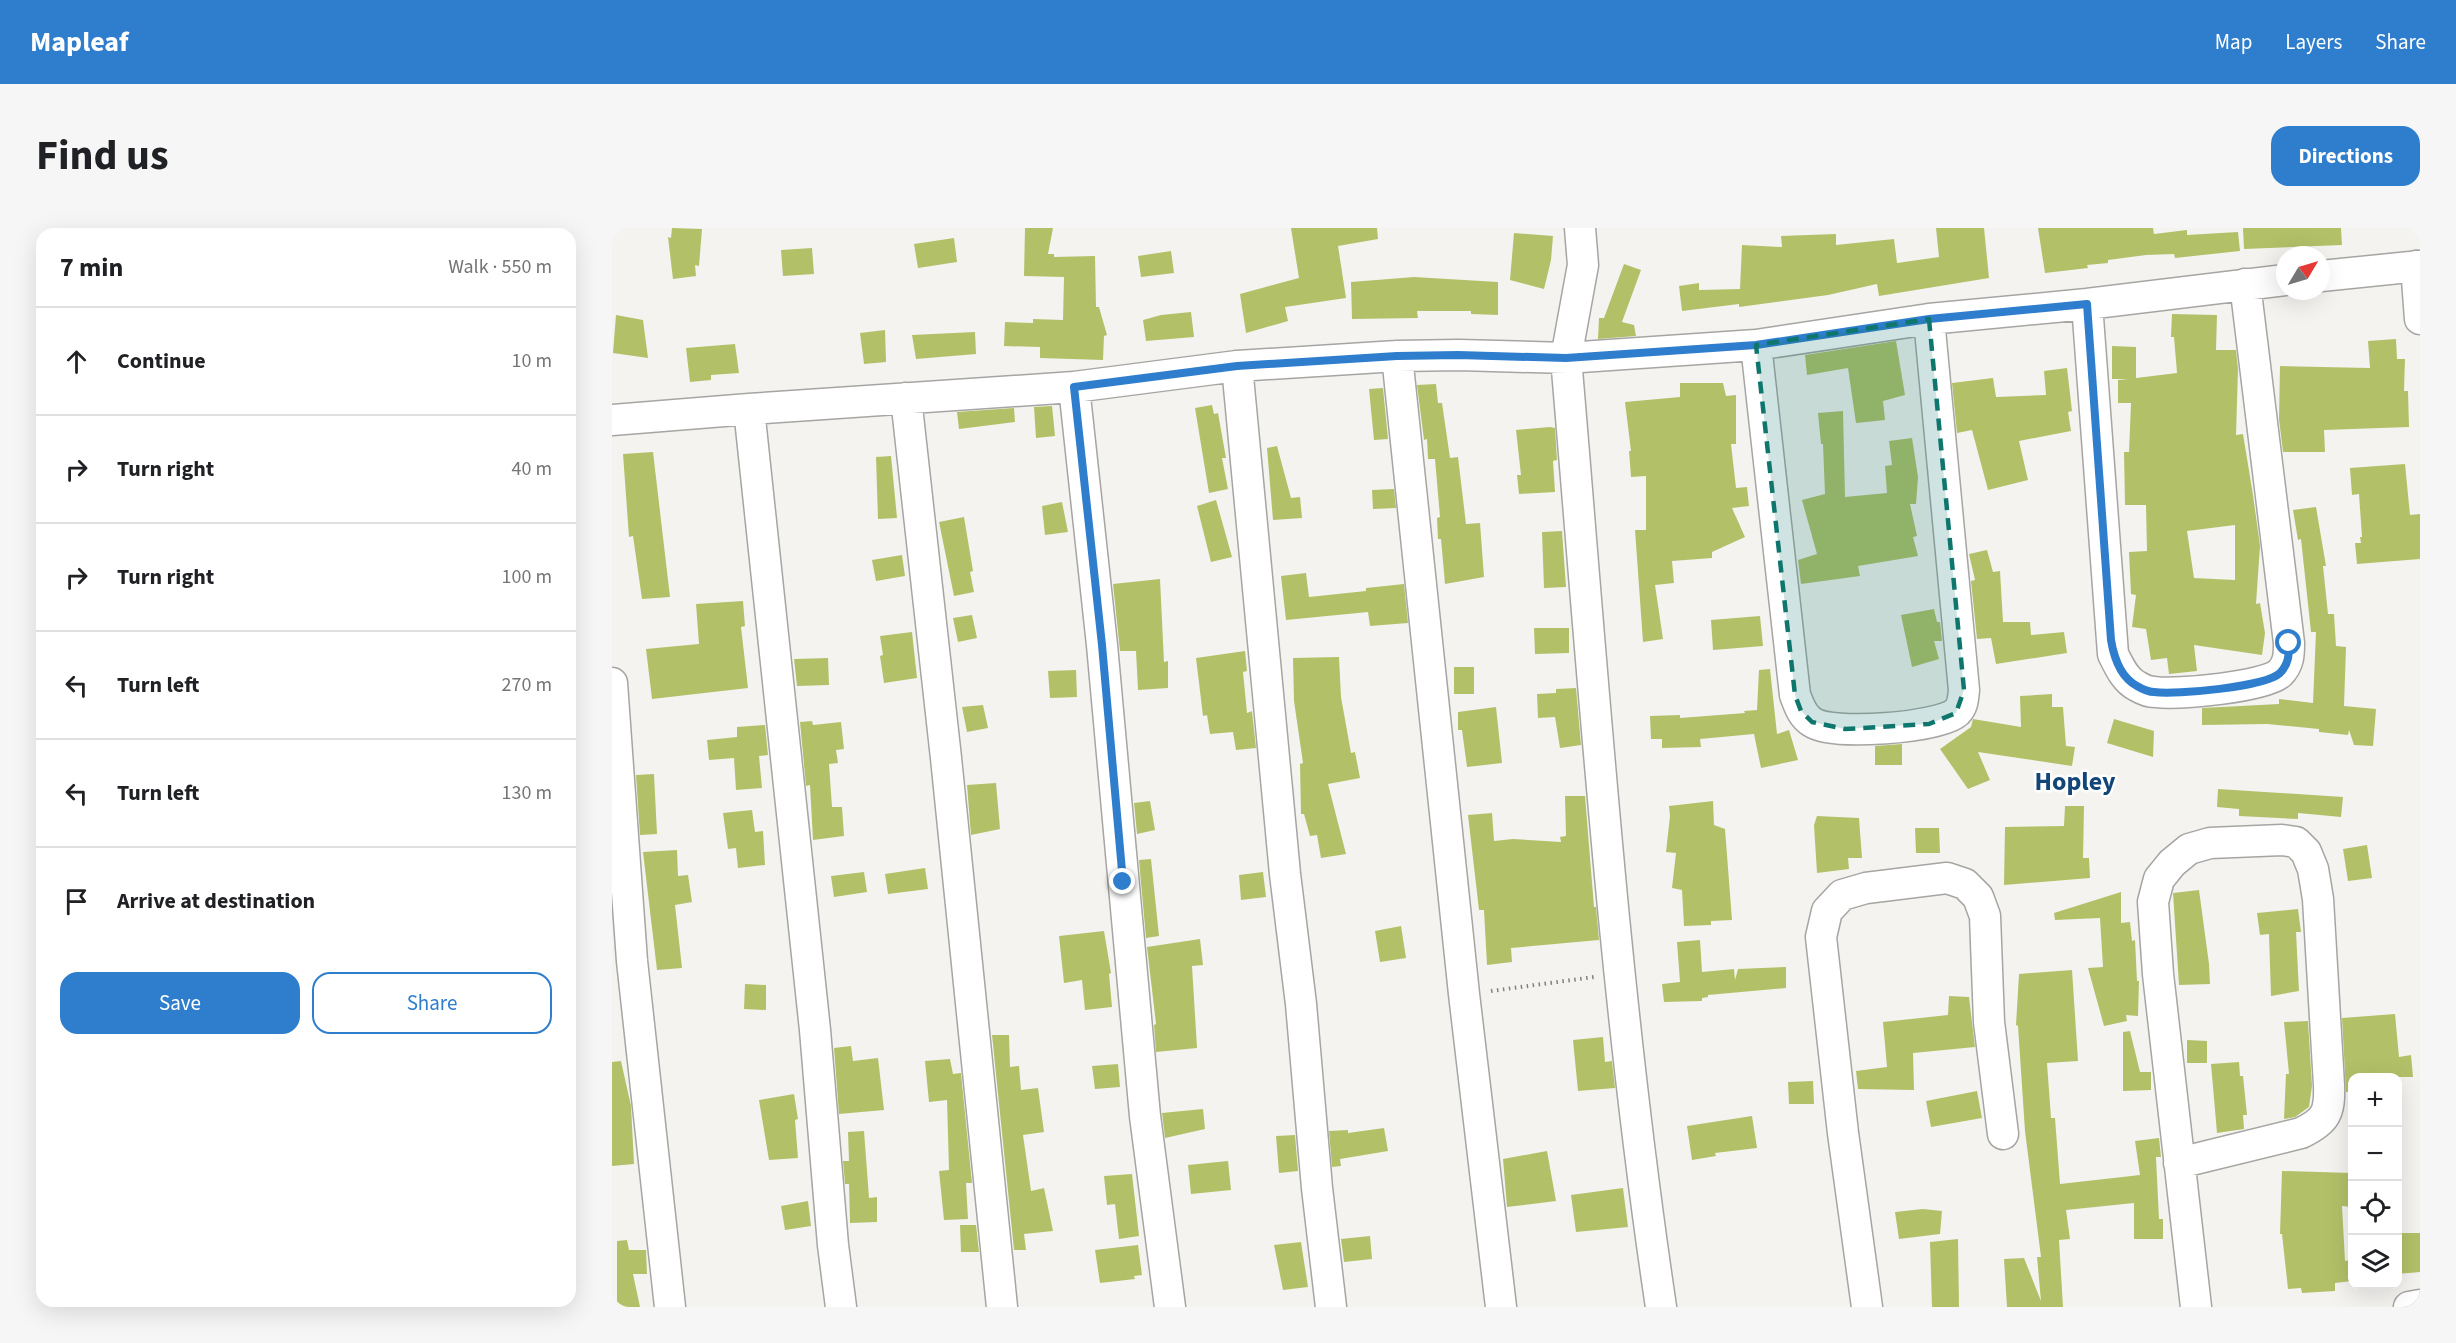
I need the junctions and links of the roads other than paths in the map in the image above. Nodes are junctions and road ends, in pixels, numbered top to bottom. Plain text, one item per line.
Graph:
1 (1580, 228) edge
2 (2418, 266) edge
3 (2330, 275) edge
4 (2276, 281) edge
5 (2245, 284) junction
6 (2087, 304) junction
7 (1929, 319) junction
8 (2420, 319) edge
9 (1756, 345) junction
10 (1397, 356) junction
11 (1566, 358) junction
12 (1237, 366) junction
13 (1074, 387) junction
14 (906, 398) junction
15 (749, 409) junction
16 (612, 420) edge
17 (612, 683) edge
18 (2003, 1134) dead end
19 (2179, 1162) junction
20 (2420, 1305) edge
21 (670, 1307) edge
22 (841, 1307) edge
23 (1002, 1307) edge
24 (1170, 1307) edge
25 (1331, 1307) edge
26 (1501, 1307) edge
27 (1662, 1307) edge
28 (1867, 1307) edge
29 (2196, 1307) edge
30 (2409, 1307) edge

1 - 11 street
2 - 3 street
2 - 8 street
4 - 5 street
5 - 6 street
5 - 6 street
6 - 7 street
7 - 9 street
7 - 9 street
9 - 11 street
10 - 11 street
10 - 12 street
10 - 26 street
11 - 27 street
12 - 13 street
12 - 25 street
13 - 14 street
13 - 24 street
14 - 15 street
14 - 23 street
15 - 16 street
15 - 22 street
17 - 21 street
18 - 28 street
19 - 19 street
19 - 29 street
20 - 30 street

